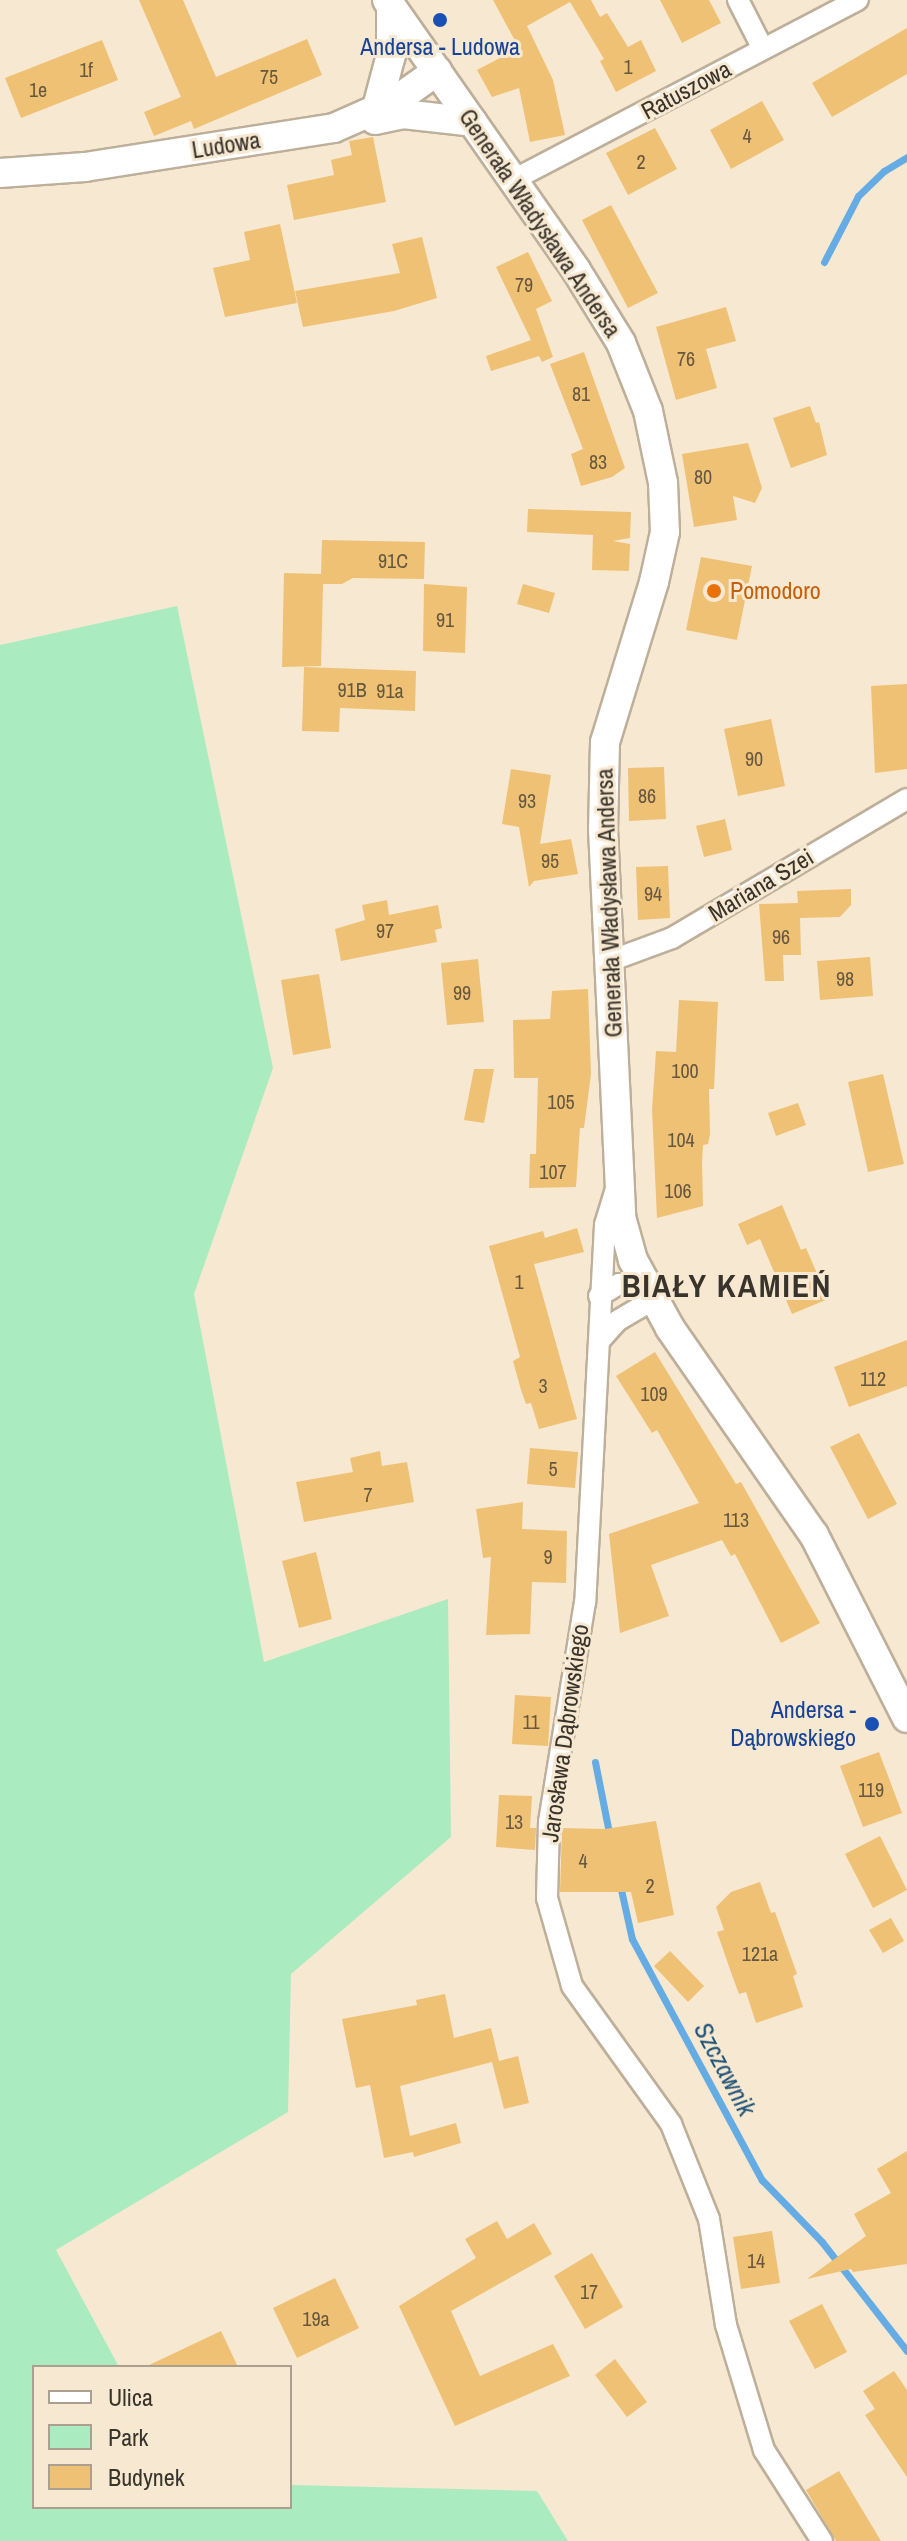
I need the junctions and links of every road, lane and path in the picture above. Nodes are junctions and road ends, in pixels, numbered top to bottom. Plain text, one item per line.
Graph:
1 (738, 0) edge
2 (858, 0) edge
3 (389, 3) edge
4 (763, 49) junction
5 (437, 71) junction
6 (365, 116) junction
7 (473, 122) junction
8 (0, 173) edge
9 (513, 180) junction
10 (907, 799) edge
11 (610, 961) junction
12 (617, 1184) junction
13 (599, 1296) junction
14 (654, 1299) junction
15 (601, 1339) junction
16 (907, 1718) edge
17 (822, 2541) edge

1 - 4 street
2 - 4 street, Ratuszowa
3 - 5 street, Generała Władysława Andersa
3 - 6 street
4 - 9 street, Ratuszowa
5 - 6 street, Ludowa
5 - 7 street, Generała Władysława Andersa
6 - 7 street
6 - 8 street, Ludowa
7 - 9 street, Generała Władysława Andersa
9 - 11 street, Generała Władysława Andersa
10 - 11 street, Mariana Szei
11 - 12 street, Generała Władysława Andersa
12 - 13 street, Jarosława Dąbrowskiego
12 - 14 street, Generała Władysława Andersa
13 - 14 street
13 - 15 street, Jarosława Dąbrowskiego
14 - 15 street
14 - 16 street, Generała Władysława Andersa
15 - 17 street, Jarosława Dąbrowskiego

